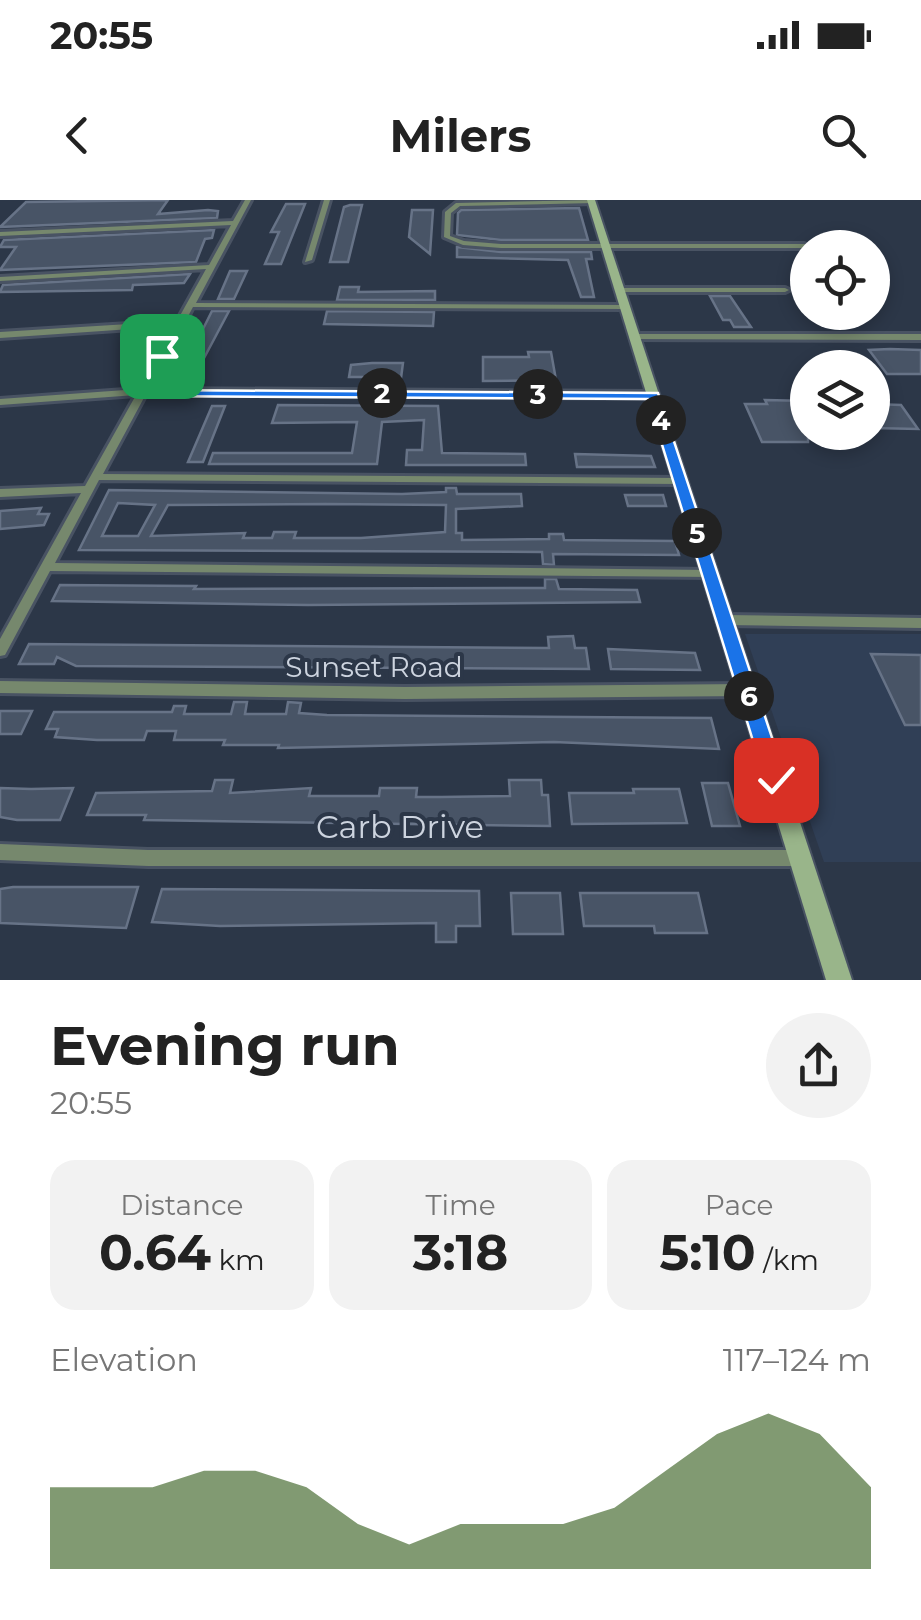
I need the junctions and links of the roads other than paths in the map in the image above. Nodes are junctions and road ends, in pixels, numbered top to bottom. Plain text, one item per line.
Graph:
1 (248, 200) edge
2 (327, 200) edge
3 (592, 201) edge
4 (236, 223) junction
5 (0, 234) edge
6 (606, 245) junction
7 (790, 246) edge
8 (308, 260) dead end
9 (210, 266) junction
10 (0, 279) edge
11 (620, 290) junction
12 (784, 290) dead end
13 (190, 305) junction
14 (625, 307) junction
15 (180, 323) junction
16 (0, 336) edge
17 (635, 337) junction
18 (921, 337) edge
19 (141, 393) junction
20 (653, 395) junction
21 (0, 402) edge
22 (97, 477) junction
23 (680, 481) junction
24 (90, 489) junction
25 (0, 493) edge
26 (46, 567) junction
27 (710, 574) junction
28 (8, 620) edge
29 (726, 620) junction
30 (921, 623) edge
31 (0, 651) edge
32 (0, 687) edge
33 (747, 690) junction
34 (0, 852) edge
35 (800, 858) junction
36 (839, 980) edge

1 - 4 street
2 - 8 street
3 - 6 street
3 - 6 street
4 - 5 street
4 - 9 street
6 - 7 street
6 - 11 street
9 - 10 street
9 - 13 street
11 - 12 street
11 - 14 street
13 - 14 street
13 - 15 street
14 - 17 street
15 - 16 street
15 - 19 street
17 - 18 street
17 - 20 street
19 - 20 street
19 - 21 street
19 - 22 street
20 - 23 street
22 - 23 street
22 - 24 street
23 - 27 street
24 - 25 street
24 - 26 street
26 - 27 street
26 - 28 street
27 - 29 street
28 - 31 street
29 - 30 street
29 - 33 street
32 - 33 street, Sunset Road
33 - 35 street
34 - 35 street, Carb Drive
35 - 36 street

